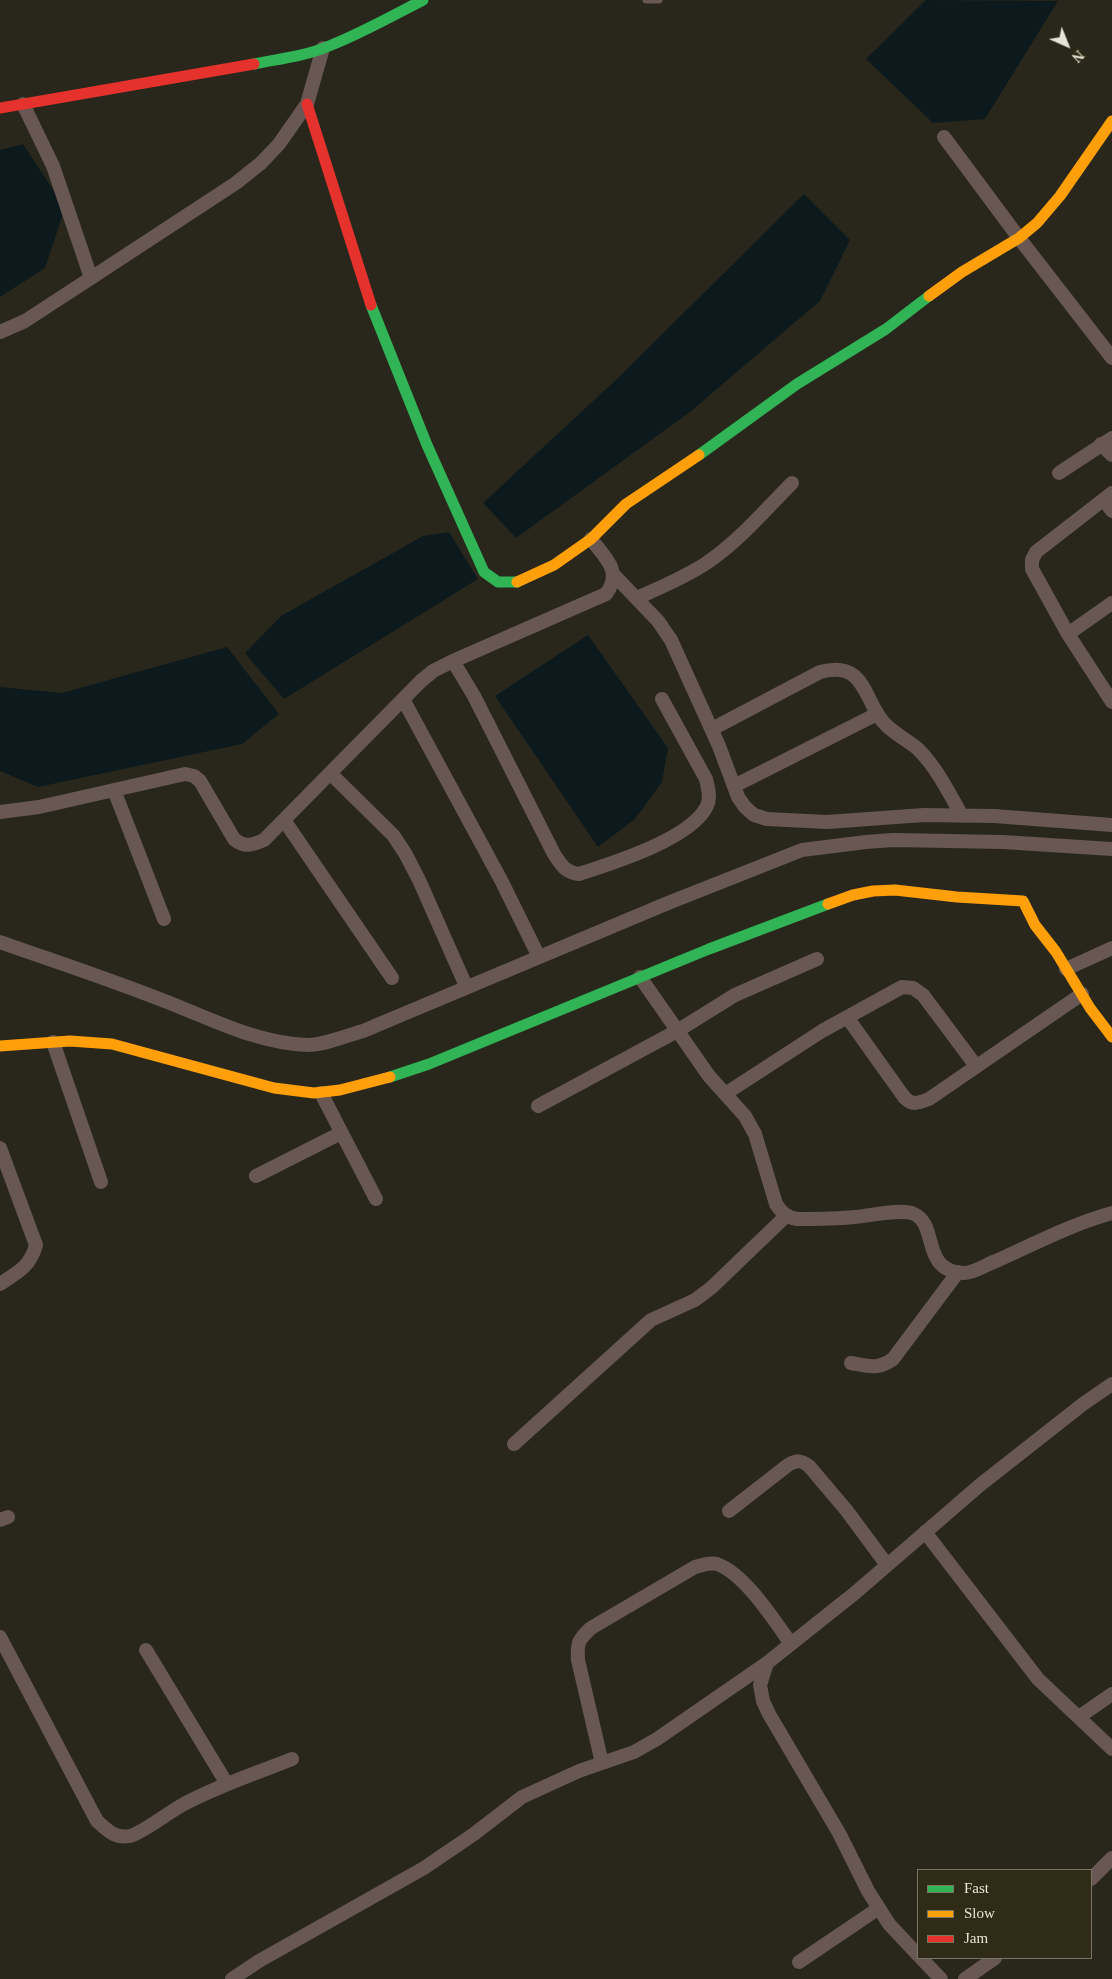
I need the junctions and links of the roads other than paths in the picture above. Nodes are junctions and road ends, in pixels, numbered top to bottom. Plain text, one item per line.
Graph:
1 (423, 0) edge
2 (646, 0) edge
3 (659, 0) edge
4 (323, 48) junction
5 (23, 104) junction
6 (307, 104) junction
7 (0, 108) edge
8 (1112, 121) edge
9 (944, 137) dead end
10 (1019, 238) junction
11 (91, 278) junction
12 (0, 332) edge
13 (1112, 358) edge
14 (1106, 441) edge
15 (1112, 455) edge
16 (1058, 472) dead end
17 (792, 483) dead end
18 (1109, 501) edge
19 (591, 539) junction
20 (614, 575) junction
21 (636, 598) junction
22 (1112, 603) edge
23 (1068, 634) junction
24 (452, 661) junction
25 (403, 699) junction
26 (662, 699) dead end
27 (1112, 702) edge
28 (877, 714) junction
29 (712, 730) junction
30 (330, 773) junction
31 (734, 786) junction
32 (114, 790) junction
33 (0, 812) edge
34 (962, 816) junction
35 (284, 820) junction
36 (1112, 825) edge
37 (1112, 849) edge
38 (164, 919) dead end
39 (0, 942) edge
40 (1112, 948) edge
41 (539, 956) junction
42 (817, 959) dead end
43 (1066, 969) junction
44 (640, 977) junction
45 (392, 978) dead end
46 (466, 986) junction
47 (1082, 994) junction
48 (847, 1017) junction
49 (677, 1031) junction
50 (1112, 1037) edge
51 (53, 1042) junction
52 (0, 1046) edge
53 (976, 1066) junction
54 (321, 1093) junction
55 (725, 1094) junction
56 (538, 1106) dead end
57 (342, 1133) junction
58 (0, 1148) edge
59 (256, 1176) dead end
60 (101, 1182) dead end
61 (376, 1199) dead end
62 (1112, 1213) edge
63 (786, 1216) junction
64 (958, 1272) junction
65 (0, 1284) edge
66 (851, 1363) dead end
67 (1112, 1384) edge
68 (514, 1444) dead end
69 (729, 1511) dead end
70 (925, 1532) junction
71 (887, 1565) junction
72 (0, 1637) edge
73 (790, 1644) junction
74 (146, 1650) dead end
75 (767, 1663) junction
76 (1112, 1694) edge
77 (1078, 1717) junction
78 (1112, 1749) edge
79 (292, 1759) dead end
80 (602, 1763) junction
81 (227, 1784) junction
82 (1110, 1864) edge
83 (1092, 1878) edge
84 (879, 1908) junction
85 (917, 1954) edge
86 (922, 1959) edge
87 (995, 1959) edge
88 (799, 1962) dead end
89 (232, 1979) edge
90 (941, 1979) edge
91 (965, 1979) edge

1 - 4 street
2 - 3 lane
4 - 5 street
4 - 6 street
5 - 7 street
5 - 11 street
6 - 11 street
6 - 19 street
8 - 10 street
9 - 10 street
10 - 13 street
10 - 19 street
11 - 12 street
14 - 15 street
14 - 16 street
17 - 21 street
18 - 23 street
19 - 20 street
20 - 21 street
20 - 24 street
21 - 29 street
22 - 23 street
23 - 27 street
24 - 25 street
24 - 26 street
25 - 30 street
25 - 41 street
28 - 29 street
28 - 31 street
28 - 34 street
29 - 31 street
30 - 35 street
30 - 46 street
31 - 34 street
32 - 33 street
32 - 35 street
32 - 38 street
34 - 36 street
35 - 45 street
37 - 41 street
39 - 46 street
40 - 43 street
41 - 46 street
42 - 49 street
43 - 44 street
43 - 47 street
44 - 49 street
44 - 54 street
47 - 50 street
47 - 53 street
48 - 53 street
48 - 53 street
48 - 55 street
49 - 55 street
49 - 56 street
51 - 52 street
51 - 54 street
51 - 60 street
54 - 57 street
55 - 63 street
57 - 59 street
57 - 61 street
58 - 65 street
62 - 64 street
63 - 64 street
63 - 68 street
64 - 66 street
67 - 70 street
69 - 71 street
70 - 71 street
70 - 77 street
71 - 73 street
72 - 81 street
73 - 75 street
73 - 80 street
74 - 81 street
75 - 80 street
75 - 84 street
76 - 77 street
77 - 78 street
79 - 81 street
80 - 89 street
82 - 83 street
84 - 85 street
84 - 88 street
86 - 90 street
87 - 91 street

